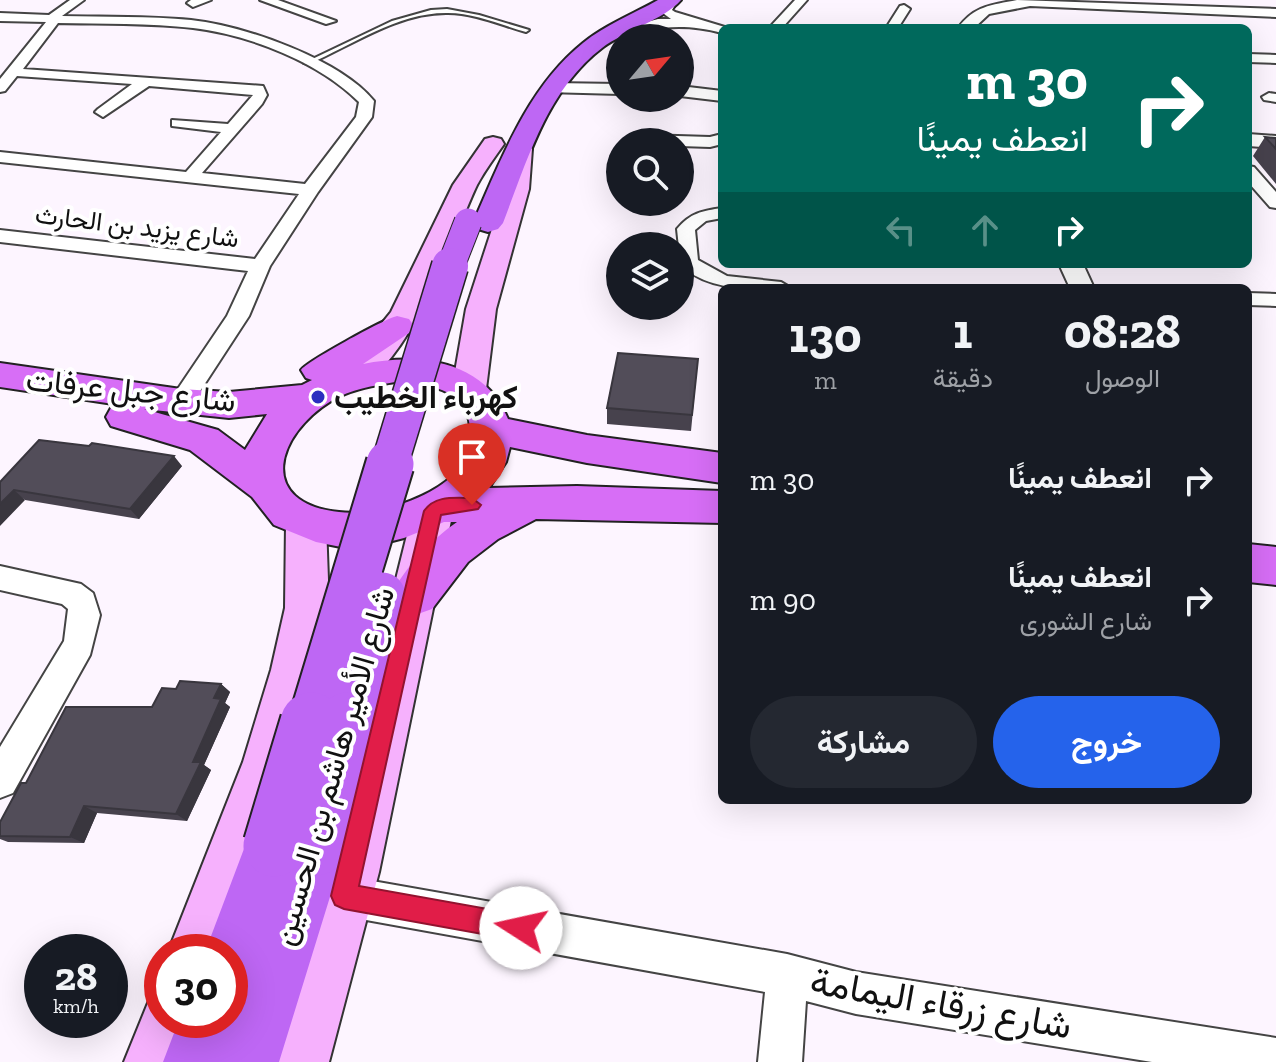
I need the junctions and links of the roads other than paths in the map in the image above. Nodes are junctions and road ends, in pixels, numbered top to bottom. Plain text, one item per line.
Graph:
1 (78, 0) edge
2 (266, 0) edge
3 (644, 0) edge
4 (672, 0) edge
5 (801, 0) edge
6 (322, 3) dead end
7 (904, 9) dead end
8 (298, 10) junction
9 (1276, 13) edge
10 (0, 17) edge
11 (55, 19) junction
12 (330, 21) dead end
13 (690, 22) junction
14 (628, 24) edge
15 (653, 24) edge
16 (779, 24) edge
17 (895, 24) edge
18 (972, 24) edge
19 (718, 28) edge
20 (526, 30) dead end
21 (606, 37) edge
22 (1252, 58) edge
23 (114, 59) dead end
24 (1276, 59) edge
25 (307, 63) junction
26 (178, 69) dead end
27 (13, 72) junction
28 (88, 77) junction
29 (559, 79) junction
30 (155, 81) junction
31 (606, 85) edge
32 (0, 88) edge
33 (694, 95) edge
34 (718, 98) edge
35 (103, 112) dead end
36 (177, 123) dead end
37 (232, 129) junction
38 (1252, 137) edge
39 (1276, 139) edge
40 (718, 140) edge
41 (694, 142) edge
42 (506, 146) junction
43 (0, 157) edge
44 (1252, 176) edge
45 (190, 177) junction
46 (310, 190) junction
47 (1276, 203) edge
48 (718, 214) edge
49 (0, 236) edge
50 (260, 266) junction
51 (734, 284) edge
52 (1252, 299) edge
53 (1276, 300) edge
54 (481, 309) junction
55 (404, 318) junction
56 (0, 375) edge
57 (350, 378) junction
58 (469, 389) junction
59 (310, 397) junction
60 (0, 400) edge
61 (207, 403) junction
62 (492, 429) junction
63 (204, 440) junction
64 (587, 449) junction
65 (718, 467) edge
66 (265, 485) junction
67 (533, 502) junction
68 (577, 502) junction
69 (718, 507) edge
70 (437, 508) junction
71 (306, 523) junction
72 (1252, 533) edge
73 (1276, 535) edge
74 (1252, 563) edge
75 (1276, 566) edge
76 (0, 578) edge
77 (307, 608) junction
78 (409, 618) junction
79 (0, 780) edge
80 (311, 862) junction
81 (204, 934) edge
82 (248, 948) edge
83 (787, 975) junction
84 (1276, 1060) edge
85 (244, 1062) edge
86 (297, 1062) edge
87 (780, 1062) edge

1 - 11 street
2 - 8 street
3 - 42 highway, شارع الأمير هاشم بن الحسين
4 - 13 street
4 - 14 highway, شارع الأمير هاشم بن الحسين
5 - 16 street
6 - 8 street
7 - 17 street
8 - 12 street
9 - 18 street
10 - 11 street, شارع يزيد بن الحارث
11 - 25 street, شارع يزيد بن الحارث
11 - 27 street
13 - 15 street
13 - 19 street
20 - 25 lane
21 - 29 highway, شارع الأمير هاشم بن الحسين
22 - 24 street
23 - 28 street
25 - 46 street, شارع يزيد بن الحارث
26 - 30 street
27 - 28 street
27 - 32 street
28 - 30 street
29 - 31 street
29 - 42 highway, شارع الأمير هاشم بن الحسين
30 - 35 street
30 - 37 street
33 - 34 street
36 - 37 street
37 - 45 street
38 - 39 street
40 - 41 street
42 - 54 main road, شارع الأمير هاشم بن الحسين
42 - 55 main road, شارع الأمير هاشم بن الحسين
42 - 80 highway, شارع الأمير هاشم بن الحسين, bridge
43 - 45 street
44 - 47 street
45 - 46 street
46 - 50 street, شارع يزيد بن الحارث
48 - 51 street
49 - 50 street, شارع يزيد بن الحارث
50 - 61 street
52 - 53 street
54 - 55 main road
54 - 58 main road, شارع الأمير هاشم بن الحسين
55 - 57 main road, شارع الأمير هاشم بن الحسين
55 - 61 main road
56 - 61 main road, شارع جبل عرفات
57 - 58 main road
57 - 59 main road
58 - 62 main road
59 - 61 main road, شارع جبل عرفات
59 - 66 main road
60 - 63 main road, شارع جبل عرفات
61 - 63 main road
62 - 64 main road
62 - 70 main road
63 - 66 main road, شارع جبل عرفات
64 - 65 main road
64 - 68 main road
66 - 71 main road
67 - 68 main road
67 - 70 main road
67 - 78 main road
68 - 69 main road
70 - 71 main road
70 - 78 main road, شارع الأمير هاشم بن الحسين
71 - 77 main road, شارع الأمير هاشم بن الحسين
72 - 73 main road
74 - 75 main road
76 - 79 street
77 - 78 main road
77 - 81 main road, شارع الأمير هاشم بن الحسين
78 - 80 main road, شارع الأمير هاشم بن الحسين
80 - 82 highway, شارع الأمير هاشم بن الحسين
80 - 83 street
80 - 85 highway, شارع الأمير هاشم بن الحسين
80 - 86 main road, شارع الأمير هاشم بن الحسين
83 - 84 street, شارع زرقاء اليمامة
83 - 87 street, شارع زرقاء اليمامة

